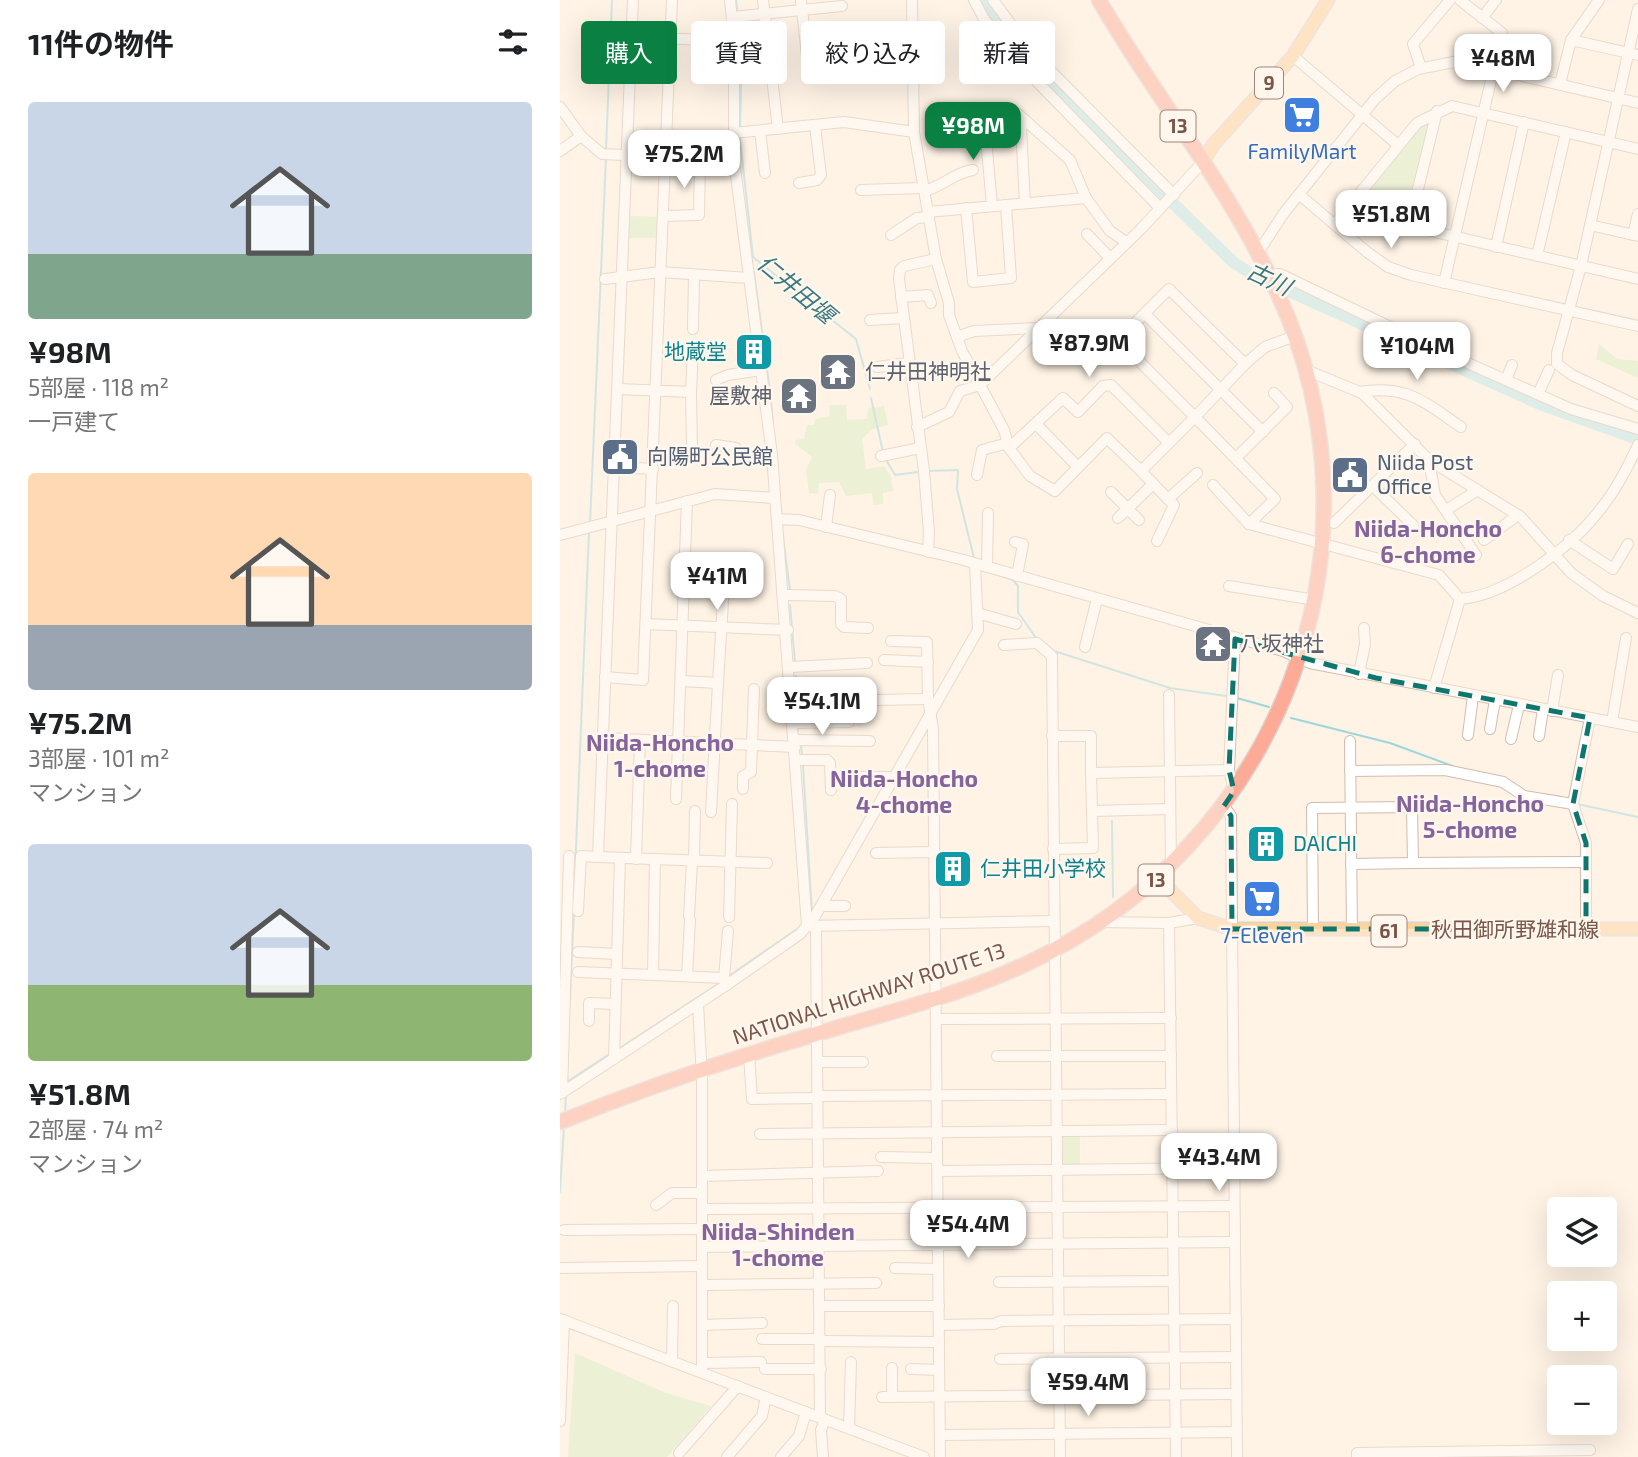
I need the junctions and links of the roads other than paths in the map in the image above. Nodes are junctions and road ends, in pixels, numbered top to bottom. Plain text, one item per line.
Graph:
1 (633, 0) edge
2 (672, 0) edge
3 (730, 0) edge
4 (763, 0) edge
5 (912, 0) edge
6 (974, 0) edge
7 (993, 0) edge
8 (1099, 0) edge
9 (1328, 0) edge
10 (1450, 0) edge
11 (1460, 0) edge
12 (1496, 0) edge
13 (1600, 0) edge
14 (802, 5) edge
15 (842, 6) dead end
16 (1638, 9) edge
17 (765, 13) junction
18 (733, 17) junction
19 (1482, 18) junction
20 (632, 21) edge
21 (671, 21) edge
22 (733, 21) edge
23 (1571, 40) junction
24 (1633, 54) edge
25 (1293, 56) junction
26 (1421, 68) junction
27 (1493, 69) junction
28 (629, 84) edge
29 (669, 84) edge
30 (734, 84) edge
31 (1560, 84) junction
32 (1617, 98) junction
33 (1638, 103) edge
34 (560, 107) edge
35 (1437, 111) junction
36 (1482, 112) junction
37 (957, 116) dead end
38 (984, 116) junction
39 (1363, 117) junction
40 (1026, 121) junction
41 (1524, 122) junction
42 (815, 126) junction
43 (778, 129) junction
44 (760, 131) junction
45 (914, 132) junction
46 (1566, 132) junction
47 (733, 133) junction
48 (581, 136) junction
49 (1608, 142) junction
50 (1398, 145) junction
51 (1638, 149) edge
52 (560, 151) edge
53 (626, 156) junction
54 (667, 158) junction
55 (700, 159) junction
56 (734, 160) junction
57 (1203, 162) junction
58 (974, 170) dead end
59 (765, 173) dead end
60 (799, 183) dead end
61 (861, 190) dead end
62 (923, 190) junction
63 (1363, 190) junction
64 (1173, 196) junction
65 (1301, 196) junction
66 (1086, 198) junction
67 (1025, 203) junction
68 (1006, 205) junction
69 (992, 206) junction
70 (1161, 207) junction
71 (966, 208) junction
72 (929, 214) junction
73 (1638, 214) edge
74 (663, 216) junction
75 (1335, 224) junction
76 (1590, 225) junction
77 (1409, 226) junction
78 (1087, 234) dead end
79 (891, 235) dead end
80 (1636, 236) edge
81 (1455, 238) junction
82 (1126, 242) junction
83 (1496, 247) junction
84 (1257, 254) junction
85 (1537, 256) junction
86 (1110, 258) junction
87 (936, 259) junction
88 (1581, 266) junction
89 (660, 272) junction
90 (1269, 275) junction
91 (622, 276) junction
92 (694, 276) junction
93 (749, 278) junction
94 (605, 279) dead end
95 (1638, 279) edge
96 (1444, 283) junction
97 (901, 297) junction
98 (931, 303) dead end
99 (1569, 310) junction
100 (1145, 314) junction
101 (903, 318) junction
102 (870, 320) dead end
103 (1638, 325) edge
104 (1039, 328) junction
105 (693, 329) dead end
106 (1295, 336) junction
107 (957, 337) junction
108 (1118, 340) junction
109 (693, 346) dead end
110 (1106, 351) dead end
111 (908, 363) junction
112 (1245, 364) junction
113 (1513, 365) dead end
114 (877, 367) dead end
115 (761, 370) junction
116 (1306, 370) junction
117 (1549, 370) dead end
118 (716, 380) dead end
119 (1506, 380) junction
120 (980, 385) junction
121 (618, 390) junction
122 (656, 391) junction
123 (1221, 391) junction
124 (1359, 392) junction
125 (691, 393) junction
126 (1274, 393) dead end
127 (1538, 394) junction
128 (1638, 406) edge
129 (1195, 417) junction
130 (1036, 424) junction
131 (917, 427) junction
132 (1461, 427) dead end
133 (1638, 429) edge
134 (1263, 432) junction
135 (1168, 443) junction
136 (1415, 444) junction
137 (716, 445) dead end
138 (1009, 445) junction
139 (1638, 446) edge
140 (920, 448) junction
141 (692, 449) dead end
142 (772, 455) junction
143 (884, 456) dead end
144 (1237, 457) junction
145 (1429, 460) junction
146 (615, 467) junction
147 (1078, 467) junction
148 (653, 469) junction
149 (1141, 471) junction
150 (1196, 473) dead end
151 (976, 475) dead end
152 (1153, 484) junction
153 (1213, 485) dead end
154 (1373, 486) junction
155 (1478, 489) junction
156 (1111, 492) dead end
157 (830, 495) dead end
158 (775, 498) junction
159 (1168, 499) junction
160 (687, 501) junction
161 (1128, 508) junction
162 (651, 510) junction
163 (1446, 510) junction
164 (988, 513) dead end
165 (1518, 515) junction
166 (1118, 518) dead end
167 (777, 519) junction
168 (1139, 520) dead end
169 (612, 521) junction
170 (1334, 523) dead end
171 (1249, 524) junction
172 (1413, 526) dead end
173 (826, 527) junction
174 (560, 535) edge
175 (1484, 540) dead end
176 (1569, 540) junction
177 (1157, 541) dead end
178 (1015, 542) dead end
179 (1628, 544) dead end
180 (1323, 545) junction
181 (928, 552) junction
182 (1553, 553) junction
183 (1476, 555) dead end
184 (975, 564) junction
185 (987, 567) junction
186 (1017, 576) junction
187 (724, 585) dead end
188 (1229, 586) dead end
189 (785, 596) junction
190 (1097, 599) junction
191 (1460, 599) junction
192 (1315, 600) junction
193 (977, 613) junction
194 (1638, 613) edge
195 (646, 624) junction
196 (1016, 624) dead end
197 (684, 625) junction
198 (720, 627) junction
199 (868, 628) dead end
200 (1364, 628) dead end
201 (788, 630) junction
202 (1626, 638) dead end
203 (1235, 639) junction
204 (891, 640) dead end
205 (1004, 645) dead end
206 (1085, 647) dead end
207 (1300, 659) junction
208 (884, 660) dead end
209 (928, 662) junction
210 (867, 663) dead end
211 (790, 667) junction
212 (1359, 674) junction
213 (1558, 675) dead end
214 (605, 677) junction
215 (682, 681) junction
216 (718, 683) junction
217 (1434, 688) junction
218 (754, 689) dead end
219 (1169, 695) dead end
220 (1474, 696) junction
221 (928, 699) junction
222 (877, 700) dead end
223 (1495, 700) junction
224 (792, 702) junction
225 (851, 702) dead end
226 (1519, 705) junction
227 (932, 710) junction
228 (1547, 710) junction
229 (1590, 718) junction
230 (849, 722) dead end
231 (1612, 722) junction
232 (794, 723) junction
233 (1638, 727) edge
234 (1490, 729) dead end
235 (1468, 735) dead end
236 (1052, 736) junction
237 (1539, 736) dead end
238 (603, 738) junction
239 (1511, 739) dead end
240 (640, 740) junction
241 (679, 741) junction
242 (870, 741) dead end
243 (1350, 741) dead end
244 (716, 743) junction
245 (795, 743) junction
246 (752, 745) junction
247 (796, 760) junction
248 (1229, 770) junction
249 (1350, 771) junction
250 (1169, 772) junction
251 (1091, 773) junction
252 (857, 777) dead end
253 (893, 777) junction
254 (743, 789) dead end
255 (831, 790) dead end
256 (1234, 791) junction
257 (676, 799) dead end
258 (732, 804) dead end
259 (1573, 804) junction
260 (1224, 806) junction
261 (1351, 808) junction
262 (1170, 809) junction
263 (695, 811) dead end
264 (1092, 811) junction
265 (711, 812) dead end
266 (1053, 849) junction
267 (934, 852) junction
268 (876, 853) dead end
269 (569, 856) dead end
270 (598, 857) junction
271 (620, 859) junction
272 (636, 859) junction
273 (654, 859) junction
274 (693, 861) junction
275 (731, 861) junction
276 (1586, 862) junction
277 (767, 863) dead end
278 (1350, 863) junction
279 (1413, 863) junction
280 (1171, 866) junction
281 (1158, 878) junction
282 (821, 906) junction
283 (845, 906) dead end
284 (568, 912) edge
285 (729, 916) dead end
286 (1198, 918) junction
287 (1053, 921) junction
288 (1101, 922) junction
289 (1169, 923) junction
290 (935, 925) junction
291 (812, 926) junction
292 (1232, 929) junction
293 (1586, 929) junction
294 (1638, 929) edge
295 (1313, 930) junction
296 (1352, 930) junction
297 (728, 931) dead end
298 (563, 946) edge
299 (1055, 950) junction
300 (578, 952) dead end
301 (617, 954) junction
302 (578, 971) dead end
303 (616, 974) junction
304 (653, 975) junction
305 (687, 976) junction
306 (726, 981) junction
307 (563, 990) edge
308 (936, 998) junction
309 (615, 1004) junction
310 (698, 1004) junction
311 (1171, 1018) junction
312 (936, 1019) junction
313 (1056, 1020) junction
314 (589, 1021) dead end
315 (817, 1034) junction
316 (749, 1055) junction
317 (997, 1056) dead end
318 (1056, 1056) junction
319 (1171, 1056) junction
320 (614, 1059) junction
321 (817, 1062) junction
322 (863, 1062) dead end
323 (702, 1070) junction
324 (564, 1092) edge
325 (1171, 1094) junction
326 (1056, 1095) junction
327 (937, 1096) junction
328 (817, 1097) junction
329 (563, 1120) edge
330 (1172, 1130) junction
331 (1056, 1131) junction
332 (937, 1133) junction
333 (760, 1134) dead end
334 (817, 1134) junction
335 (881, 1157) dead end
336 (937, 1158) junction
337 (1172, 1168) junction
338 (1234, 1168) junction
339 (1057, 1169) junction
340 (819, 1171) junction
341 (878, 1171) dead end
342 (937, 1171) junction
343 (702, 1176) junction
344 (702, 1193) junction
345 (656, 1205) dead end
346 (1173, 1206) junction
347 (1234, 1206) junction
348 (1057, 1207) junction
349 (938, 1208) junction
350 (702, 1209) junction
351 (819, 1209) junction
352 (702, 1229) junction
353 (564, 1230) dead end
354 (1173, 1242) junction
355 (1234, 1242) junction
356 (1057, 1244) junction
357 (938, 1245) junction
358 (821, 1246) junction
359 (702, 1247) junction
360 (702, 1266) junction
361 (562, 1268) dead end
362 (895, 1269) dead end
363 (938, 1269) junction
364 (1174, 1281) junction
365 (999, 1282) dead end
366 (820, 1283) junction
367 (876, 1283) dead end
368 (1058, 1283) junction
369 (702, 1285) junction
370 (673, 1306) dead end
371 (821, 1306) junction
372 (939, 1306) junction
373 (1236, 1319) junction
374 (562, 1320) edge
375 (1174, 1320) junction
376 (1058, 1321) junction
377 (762, 1323) dead end
378 (702, 1325) junction
379 (939, 1325) junction
380 (762, 1339) dead end
381 (821, 1340) junction
382 (939, 1342) junction
383 (1175, 1357) junction
384 (1236, 1357) junction
385 (1058, 1358) junction
386 (1000, 1359) dead end
387 (672, 1360) junction
388 (851, 1362) dead end
389 (702, 1368) junction
390 (892, 1368) dead end
391 (821, 1369) junction
392 (911, 1369) dead end
393 (939, 1370) junction
394 (738, 1386) junction
395 (1236, 1394) junction
396 (1175, 1395) junction
397 (1059, 1396) junction
398 (766, 1397) junction
399 (940, 1397) junction
400 (806, 1412) junction
401 (822, 1419) junction
402 (560, 1421) edge
403 (849, 1428) junction
404 (1237, 1432) junction
405 (1176, 1433) junction
406 (1059, 1434) junction
407 (940, 1435) junction
408 (1590, 1450) dead end
409 (679, 1453) dead end
410 (727, 1457) edge
411 (781, 1457) edge
412 (823, 1457) edge
413 (924, 1457) edge
414 (940, 1457) edge
415 (1060, 1457) edge
416 (1176, 1457) edge
417 (1237, 1457) edge
418 (1357, 1457) edge

1 - 20 street
2 - 21 street
3 - 18 street
4 - 17 street
5 - 45 street
6 - 70 street
7 - 64 street
8 - 57 highway, NATIONAL HIGHWAY ROUTE 13 / 13
9 - 25 main road, 9
10 - 26 street
11 - 19 street
12 - 19 street
13 - 23 street
14 - 15 street
14 - 17 street
16 - 24 street
17 - 18 street
17 - 43 street
18 - 22 street
19 - 27 street
23 - 24 street
23 - 31 street
24 - 32 street
25 - 39 street
25 - 57 main road, 9
26 - 27 street
26 - 39 street
27 - 31 street
27 - 36 street
28 - 53 street
29 - 54 street
30 - 47 street
31 - 32 street
32 - 33 street
32 - 49 street
34 - 48 street
35 - 36 street
35 - 50 street
35 - 77 street
36 - 41 street
36 - 81 street
37 - 38 street
38 - 40 street
38 - 69 street
39 - 50 street
39 - 65 street
40 - 66 street
40 - 67 street
41 - 46 street
41 - 83 street
42 - 43 street
42 - 45 street
42 - 60 street
43 - 44 street
44 - 47 street
44 - 59 street
45 - 62 street
46 - 49 street
46 - 85 street
47 - 56 street
48 - 52 street
48 - 53 street
49 - 51 street
49 - 76 street
50 - 63 street
53 - 54 street
53 - 91 street
54 - 55 street
54 - 74 street
55 - 56 street
55 - 74 street
56 - 93 street
57 - 64 street
57 - 84 highway, NATIONAL HIGHWAY ROUTE 13 / 13
58 - 62 street
61 - 62 street
62 - 72 street
63 - 75 street
63 - 77 street
64 - 70 street
65 - 75 street
65 - 84 street
66 - 67 street
66 - 82 street
67 - 68 street
68 - 69 street
68 - 71 street
69 - 71 street
70 - 82 street
71 - 72 street
72 - 79 street
72 - 87 street
73 - 80 street
74 - 89 street
75 - 96 street
76 - 80 street
76 - 88 street
77 - 81 street
78 - 86 street
81 - 83 street
81 - 96 street
82 - 86 street
83 - 85 street
84 - 90 highway, NATIONAL HIGHWAY ROUTE 13 / 13
85 - 88 street
86 - 104 street
87 - 97 street
87 - 107 street
88 - 95 street
88 - 99 street
89 - 91 street
89 - 92 street
89 - 122 street
90 - 106 highway, NATIONAL HIGHWAY ROUTE 13 / 13
90 - 119 street
91 - 94 street
91 - 121 street
92 - 93 street
92 - 105 street
93 - 115 street
96 - 99 street
97 - 98 street
97 - 101 street
99 - 103 street
99 - 128 street
100 - 108 street
100 - 112 street
100 - 123 street
101 - 102 street
101 - 111 street
104 - 107 street
104 - 120 street
106 - 112 street
106 - 116 highway, NATIONAL HIGHWAY ROUTE 13 / 13
107 - 120 street
108 - 110 street
108 - 129 street
109 - 125 street
111 - 114 street
111 - 131 street
112 - 123 street
113 - 119 street
115 - 118 street
115 - 142 street
116 - 124 street
116 - 180 highway, NATIONAL HIGHWAY ROUTE 13 / 13
117 - 127 street
119 - 127 street
120 - 131 street
120 - 138 street
121 - 122 street
121 - 146 street
122 - 125 street
122 - 148 street
123 - 129 street
123 - 134 street
124 - 132 street
124 - 136 street
125 - 141 street
126 - 134 street
127 - 133 street
129 - 135 street
129 - 144 street
130 - 135 street
130 - 138 street
130 - 147 street
131 - 140 street
134 - 144 street
135 - 149 street
136 - 145 street
136 - 154 street
137 - 142 street
138 - 147 street
138 - 151 street
139 - 176 street
140 - 143 street
140 - 181 street
142 - 158 street
144 - 171 street
145 - 155 street
145 - 163 street
146 - 148 street
146 - 169 street
147 - 149 street
148 - 162 street
149 - 152 street
150 - 159 street
152 - 159 street
152 - 161 street
153 - 171 street
154 - 170 street
154 - 172 street
155 - 163 street
155 - 165 street
156 - 161 street
157 - 173 street
158 - 160 street
158 - 167 street
159 - 177 street
160 - 162 street
160 - 197 street
161 - 166 street
161 - 168 street
162 - 169 street
162 - 195 street
163 - 183 street
164 - 185 street
165 - 175 street
165 - 182 street
167 - 173 street
167 - 189 street
169 - 174 street
169 - 214 street
171 - 180 street
173 - 181 street
176 - 179 street
176 - 182 street
178 - 186 street
180 - 191 street
180 - 192 highway, NATIONAL HIGHWAY ROUTE 13 / 13
181 - 184 street
182 - 191 street
182 - 194 street
184 - 185 street
184 - 193 street
185 - 186 street
186 - 190 street
187 - 198 street
188 - 192 street
189 - 199 street
189 - 201 street
190 - 203 street
190 - 206 street
191 - 217 street
192 - 207 highway, NATIONAL HIGHWAY ROUTE 13 / 13
193 - 196 street
193 - 227 street
195 - 197 street
195 - 214 street
197 - 198 street
197 - 215 street
198 - 201 street
198 - 216 street
200 - 212 street
201 - 211 street
202 - 231 street
203 - 207 street
203 - 248 street
204 - 209 street
205 - 236 street
207 - 212 street
207 - 256 highway, NATIONAL HIGHWAY ROUTE 13 / 13
208 - 209 street
209 - 221 street
210 - 211 street
211 - 224 street
212 - 217 street
213 - 228 street
214 - 238 street
215 - 216 street
215 - 241 street
216 - 244 street
217 - 220 street
218 - 246 street
219 - 250 street
220 - 223 street
220 - 235 street
221 - 222 street
221 - 227 street
223 - 226 street
223 - 234 street
224 - 225 street
224 - 232 street
226 - 228 street
226 - 239 street
227 - 253 street
227 - 267 street
228 - 229 street
228 - 237 street
229 - 231 street
229 - 259 street
230 - 232 street
231 - 233 street
232 - 245 street
236 - 251 street
236 - 266 street
238 - 240 street
238 - 270 street
240 - 241 street
240 - 272 street
241 - 244 street
241 - 257 street
242 - 245 street
243 - 249 street
244 - 246 street
244 - 265 street
245 - 246 street
245 - 247 street
246 - 254 street
247 - 255 street
247 - 291 street
248 - 250 street
248 - 256 street
249 - 259 street
249 - 261 street
250 - 251 street
250 - 262 street
251 - 264 street
252 - 253 street
253 - 282 street
256 - 260 highway, NATIONAL HIGHWAY ROUTE 13 / 13
258 - 275 street
259 - 276 street
260 - 280 highway, NATIONAL HIGHWAY ROUTE 13 / 13
260 - 292 street
261 - 278 street
261 - 279 street
261 - 295 street
262 - 264 street
262 - 280 street
263 - 274 street
264 - 266 street
266 - 287 street
267 - 268 street
267 - 290 street
269 - 284 street
270 - 271 street
270 - 284 street
271 - 272 street
271 - 301 street
272 - 273 street
273 - 274 street
273 - 304 street
274 - 275 street
274 - 305 street
275 - 277 street
275 - 285 street
276 - 279 street
276 - 293 street
278 - 279 street
278 - 296 street
280 - 281 highway, NATIONAL HIGHWAY ROUTE 13 / 13
281 - 286 main road, 秋田御所野雄和線 / 61
281 - 288 highway, NATIONAL HIGHWAY ROUTE 13 / 13
282 - 283 street
282 - 291 street
284 - 298 street
286 - 289 street
286 - 292 main road, 秋田御所野雄和線 / 61
287 - 290 street
287 - 299 street
288 - 289 street
288 - 299 highway, NATIONAL HIGHWAY ROUTE 13 / 13
289 - 311 street
290 - 291 street
290 - 308 street
291 - 306 street
291 - 315 street
292 - 295 main road, 秋田御所野雄和線 / 61
292 - 338 street
293 - 294 main road, 秋田御所野雄和線 / 61
293 - 296 main road, 秋田御所野雄和線 / 61
295 - 296 main road, 秋田御所野雄和線 / 61
297 - 306 street
298 - 307 street
299 - 308 highway, NATIONAL HIGHWAY ROUTE 13 / 13
299 - 313 street
300 - 301 street
301 - 303 street
302 - 303 street
303 - 304 street
303 - 309 street
304 - 305 street
305 - 306 street
306 - 310 street
307 - 324 street
308 - 312 street
308 - 315 highway, NATIONAL HIGHWAY ROUTE 13 / 13
309 - 314 street
309 - 320 street
310 - 320 street
310 - 323 street
311 - 313 street
311 - 319 street
312 - 313 street
312 - 327 street
313 - 318 street
315 - 316 highway, NATIONAL HIGHWAY ROUTE 13 / 13
315 - 321 street
316 - 323 highway, NATIONAL HIGHWAY ROUTE 13 / 13
316 - 328 street
317 - 318 street
318 - 319 street
318 - 326 street
319 - 325 street
320 - 324 street
321 - 322 street
321 - 328 street
323 - 329 highway, NATIONAL HIGHWAY ROUTE 13 / 13
323 - 343 street
325 - 326 street
325 - 330 street
326 - 327 street
326 - 331 street
327 - 328 street
327 - 332 street
328 - 334 street
330 - 331 street
330 - 337 street
331 - 332 street
331 - 339 street
332 - 334 street
332 - 336 street
333 - 334 street
334 - 340 street
335 - 336 street
336 - 342 street
337 - 338 street
337 - 339 street
337 - 346 street
338 - 347 street
339 - 342 street
339 - 348 street
340 - 341 street
340 - 343 street
340 - 351 street
342 - 349 street
343 - 344 street
344 - 345 street
344 - 350 street
346 - 347 street
346 - 348 street
346 - 354 street
347 - 355 street
348 - 349 street
348 - 356 street
349 - 351 street
349 - 357 street
350 - 351 street
350 - 352 street
351 - 358 street
352 - 353 street
352 - 359 street
354 - 355 street
354 - 356 street
354 - 364 street
355 - 373 street
356 - 357 street
356 - 368 street
357 - 358 street
357 - 363 street
358 - 359 street
358 - 366 street
359 - 360 street
360 - 361 street
360 - 369 street
362 - 363 street
363 - 372 street
364 - 368 street
364 - 375 street
365 - 368 street
366 - 367 street
366 - 369 street
366 - 371 street
368 - 376 street
369 - 378 street
370 - 387 street
371 - 372 street
371 - 381 street
372 - 379 street
373 - 375 street
373 - 384 street
374 - 387 street
374 - 402 street
375 - 376 street
375 - 383 street
376 - 379 street
376 - 385 street
377 - 378 street
378 - 389 street
379 - 382 street
380 - 381 street
381 - 382 street
381 - 391 street
382 - 393 street
383 - 384 street
383 - 385 street
383 - 396 street
384 - 395 street
385 - 386 street
385 - 397 street
387 - 389 street
388 - 403 street
389 - 391 street
389 - 394 street
390 - 399 street
391 - 401 street
392 - 393 street
393 - 399 street
394 - 398 street
394 - 409 street
395 - 396 street
395 - 404 street
396 - 397 street
396 - 405 street
397 - 399 street
397 - 406 street
398 - 400 street
398 - 410 street
399 - 407 street
400 - 401 street
400 - 411 street
401 - 403 street
401 - 412 street
403 - 413 street
404 - 405 street
404 - 417 street
405 - 406 street
405 - 416 street
406 - 407 street
406 - 415 street
407 - 414 street
408 - 418 street

